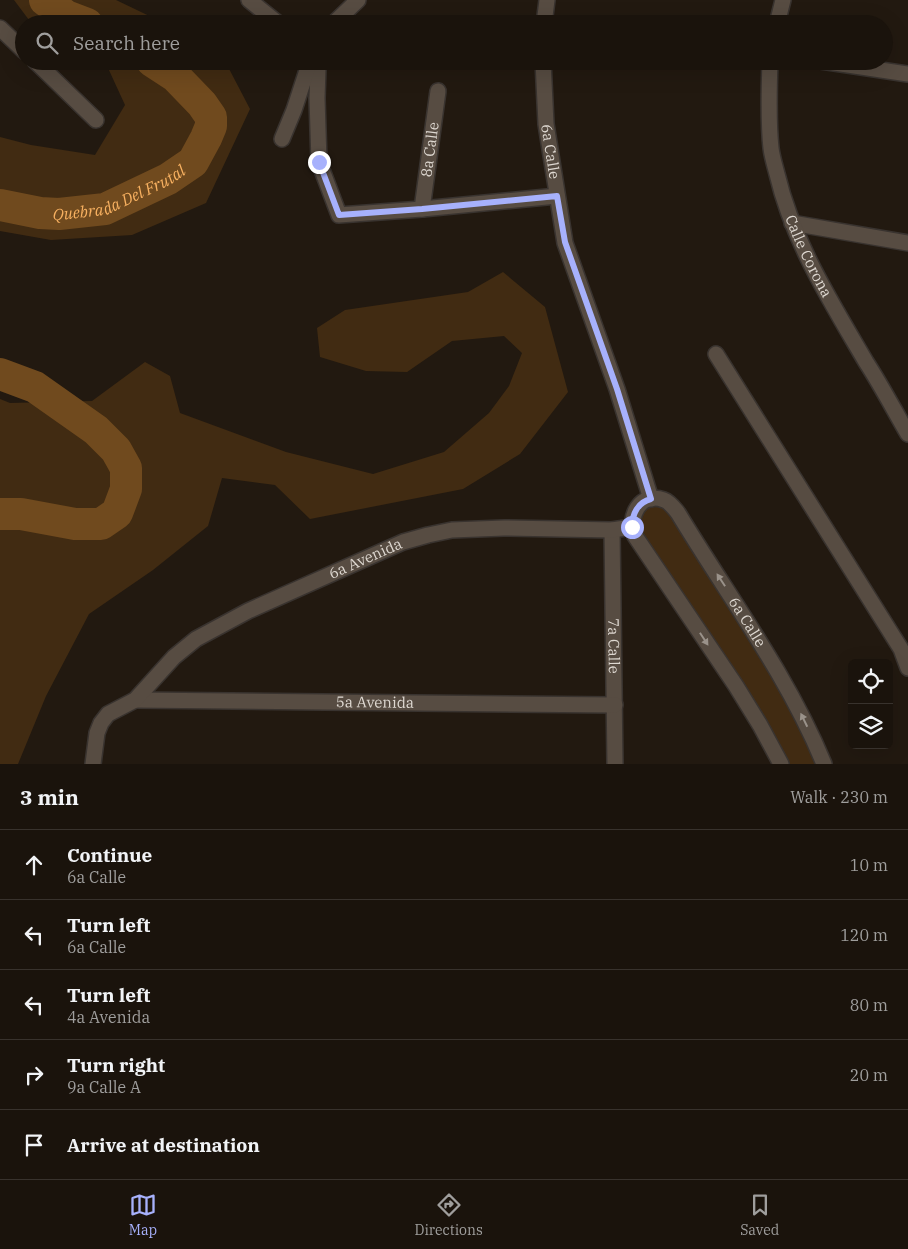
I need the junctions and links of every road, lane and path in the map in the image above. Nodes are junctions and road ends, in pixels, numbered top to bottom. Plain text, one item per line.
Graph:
1 (249, 0) edge
2 (358, 0) edge
3 (547, 0) edge
4 (783, 0) edge
5 (268, 15) edge
6 (342, 15) edge
7 (545, 15) edge
8 (779, 15) edge
9 (0, 28) edge
10 (15, 42) edge
11 (44, 70) edge
12 (307, 70) edge
13 (318, 70) edge
14 (543, 70) edge
15 (770, 70) edge
16 (881, 70) edge
17 (908, 74) edge
18 (438, 91) dead end
19 (96, 120) dead end
20 (282, 139) dead end
21 (557, 196) junction
22 (422, 209) junction
23 (792, 223) junction
24 (908, 243) edge
25 (716, 354) dead end
26 (908, 434) edge
27 (651, 499) junction
28 (632, 527) junction
29 (612, 530) junction
30 (908, 668) edge
31 (136, 700) junction
32 (615, 705) junction
33 (93, 764) edge
34 (615, 764) edge
35 (782, 764) edge
36 (824, 764) edge

1 - 5 street
2 - 6 street
3 - 7 street
4 - 8 street
9 - 10 street
11 - 19 street
12 - 20 street
13 - 22 street
14 - 21 street, 6a Calle
15 - 23 street, Calle Corona
16 - 17 street
18 - 22 street, 8a Calle
21 - 22 street
21 - 27 street, 6a Calle
23 - 24 street
23 - 26 street, Calle Corona
25 - 30 street
27 - 28 street
36 -> 27 street, 6a Calle
28 - 29 street, 6a Avenida
28 -> 35 street
29 - 31 street, 6a Avenida
29 - 32 street, 7a Calle
31 - 32 street, 5a Avenida
31 - 33 street
32 - 34 street, 7a Calle

